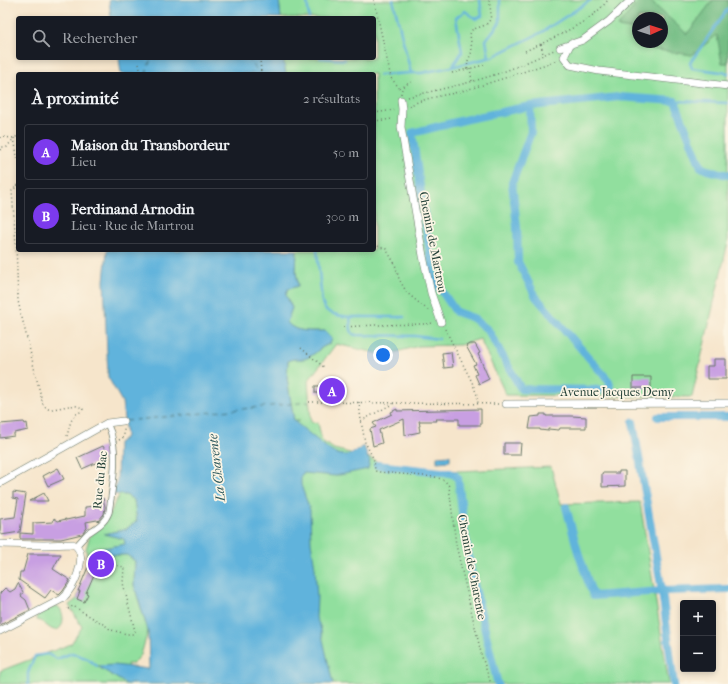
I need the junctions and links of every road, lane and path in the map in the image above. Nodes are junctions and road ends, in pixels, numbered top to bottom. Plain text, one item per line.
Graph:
1 (374, 0) edge
2 (489, 0) edge
3 (608, 0) edge
4 (631, 0) edge
5 (571, 43) junction
6 (541, 44) junction
7 (560, 48) joint
8 (525, 51) dead end
9 (543, 55) junction
10 (564, 57) junction
11 (260, 60) edge
12 (139, 64) dead end
13 (484, 65) dead end
14 (470, 68) junction
15 (467, 69) junction
16 (141, 72) edge
17 (261, 72) edge
18 (452, 73) dead end
19 (414, 81) dead end
20 (472, 81) junction
21 (728, 86) edge
22 (401, 90) junction
23 (401, 100) junction
24 (402, 109) junction
25 (376, 113) edge
26 (401, 118) junction
27 (376, 121) edge
28 (0, 137) edge
29 (14, 138) junction
30 (0, 150) edge
31 (16, 150) edge
32 (16, 187) edge
33 (16, 244) edge
34 (376, 246) edge
35 (16, 252) edge
36 (430, 312) dead end
37 (441, 322) junction
38 (343, 327) dead end
39 (301, 348) dead end
40 (325, 368) dead end
41 (309, 402) dead end
42 (359, 402) junction
43 (397, 402) junction
44 (728, 403) edge
45 (478, 404) junction
46 (506, 404) joint
47 (123, 421) joint
48 (361, 421) junction
49 (107, 423) junction
50 (114, 442) junction
51 (70, 445) junction
52 (0, 484) edge
53 (0, 544) edge
54 (76, 546) junction
55 (80, 562) junction
56 (68, 609) dead end
57 (0, 631) edge
58 (491, 684) edge

1 - 22 path
2 - 15 path
3 - 6 path
4 - 5 street
5 - 7 street
5 - 10 street
6 - 8 path
6 - 9 path
7 - 9 path
9 - 20 path
10 - 21 street
10 - 24 path
11 - 17 path
12 - 16 path
13 - 14 path
14 - 15 path
14 - 20 path
15 - 18 path
19 - 22 path
20 - 23 path
22 - 23 path
23 - 24 street, Chemin de Martrou
24 - 25 path
24 - 26 street, Chemin de Martrou
26 - 27 path
26 - 37 street, Chemin de Martrou
28 - 29 path
29 - 30 path
29 - 31 path
32 - 33 path
34 - 36 path
35 - 51 path
37 - 38 path
37 - 45 path
39 - 40 path
41 - 42 path
42 - 43 path
42 - 48 path, Chemin de Charente
43 - 45 path
43 - 48 path
44 - 46 street, Avenue Jacques Demy
45 - 46 path
47 - 49 street
47 - 50 path
48 - 58 path, Chemin de Charente
49 - 50 street, Rue du Bac
49 - 51 street
50 - 54 street, Rue du Bac
51 - 52 street
53 - 54 street
54 - 55 street
55 - 56 path
55 - 57 street

